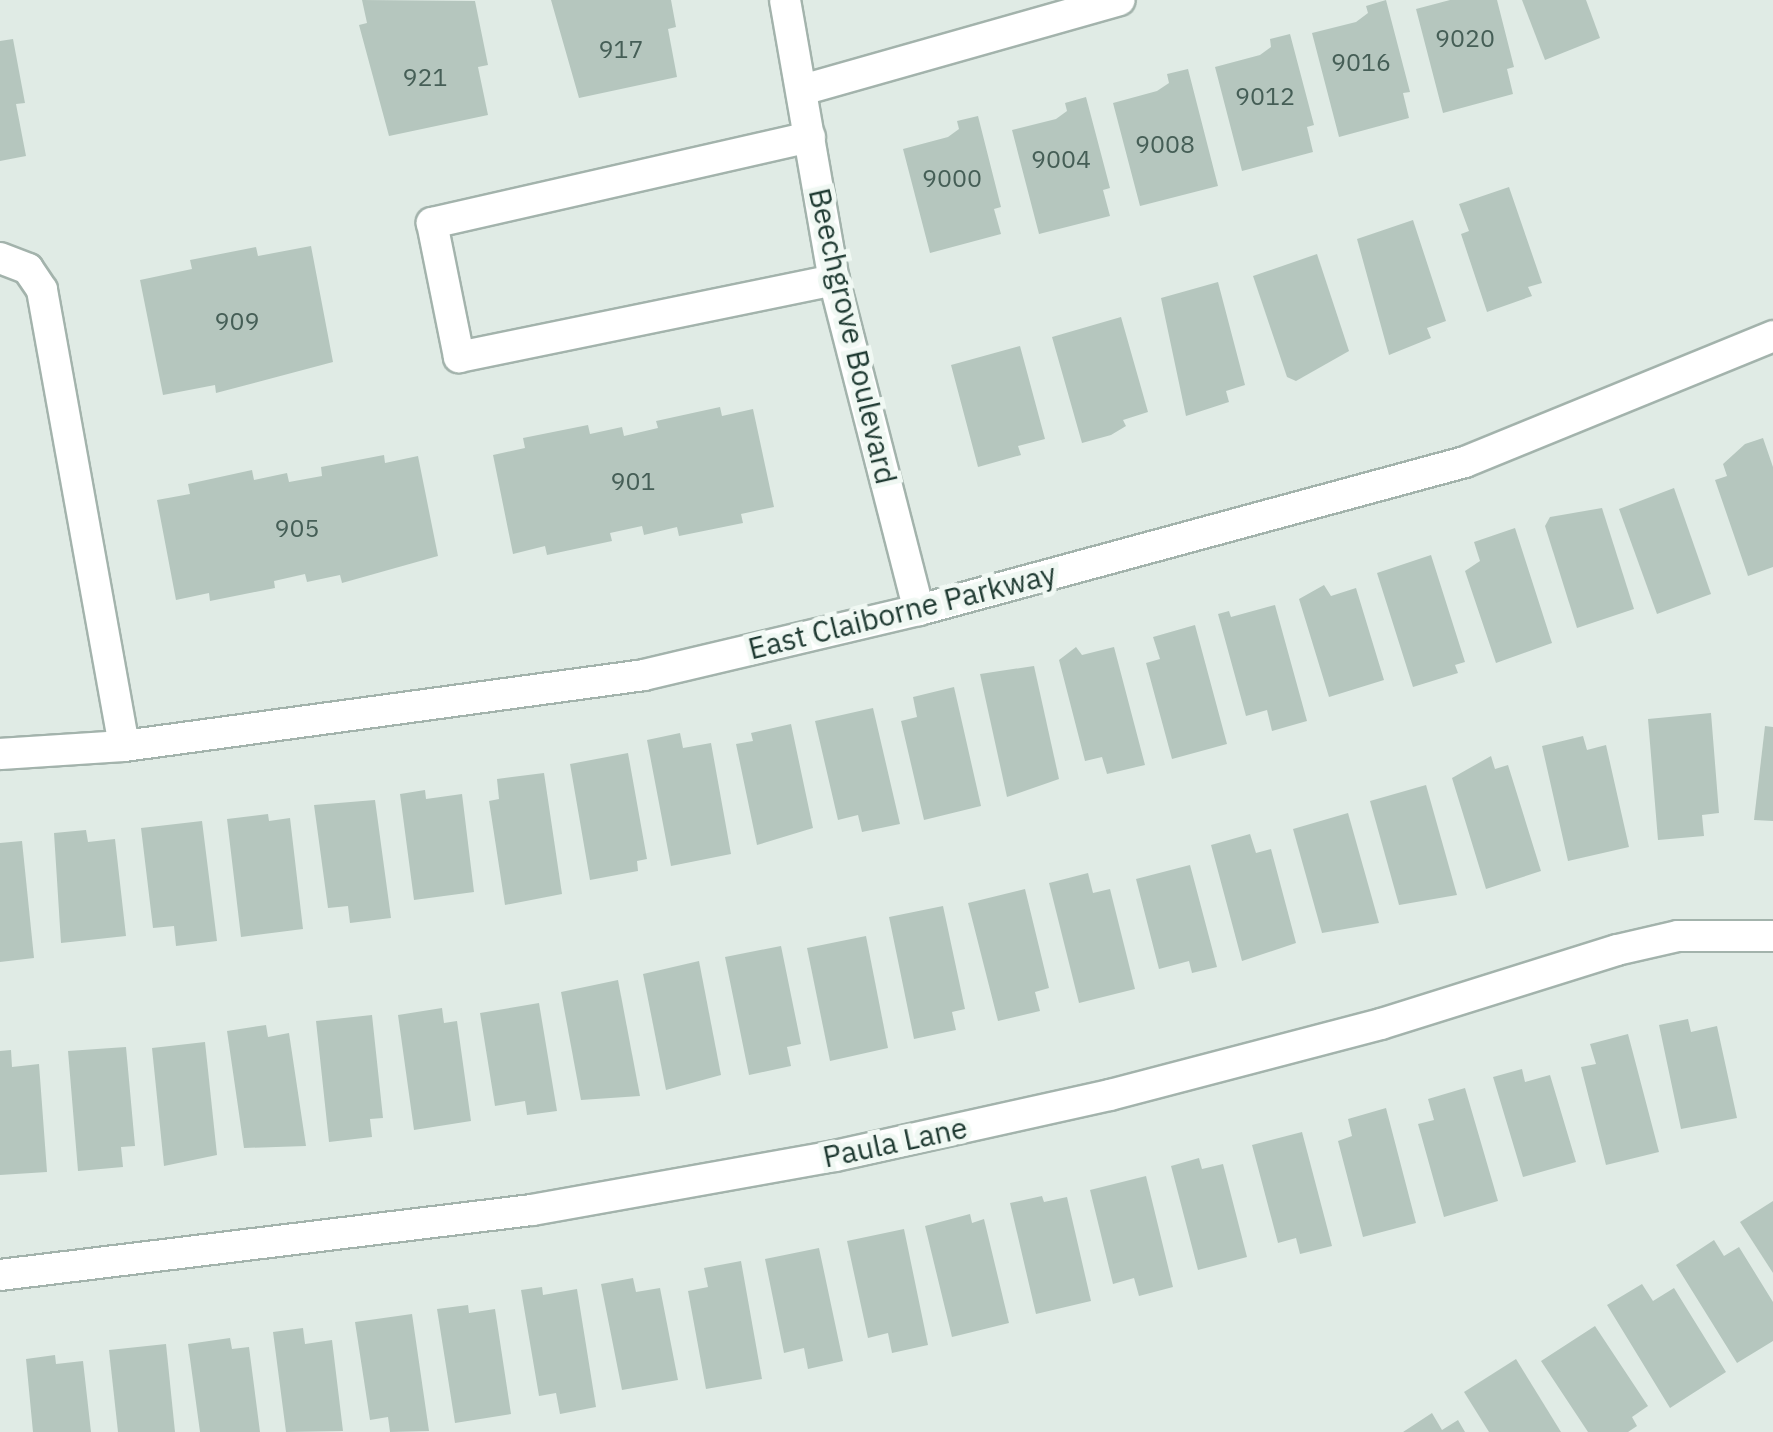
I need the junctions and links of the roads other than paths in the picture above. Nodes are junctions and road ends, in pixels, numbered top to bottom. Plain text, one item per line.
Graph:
1 (785, 0) edge
2 (1120, 0) edge
3 (802, 90) junction
4 (810, 137) junction
5 (0, 258) edge
6 (834, 280) junction
7 (1773, 336) edge
8 (919, 610) junction
9 (124, 746) junction
10 (0, 754) edge
11 (1773, 936) edge
12 (0, 1275) edge

1 - 3 street, Beechgrove Boulevard
2 - 3 street
3 - 4 street, Beechgrove Boulevard
4 - 6 street, Beechgrove Boulevard
4 - 6 street
5 - 9 street
6 - 8 street, Beechgrove Boulevard
7 - 8 street, East Claiborne Parkway
8 - 9 street, East Claiborne Parkway
9 - 10 street, East Claiborne Parkway
11 - 12 street, Paula Lane

